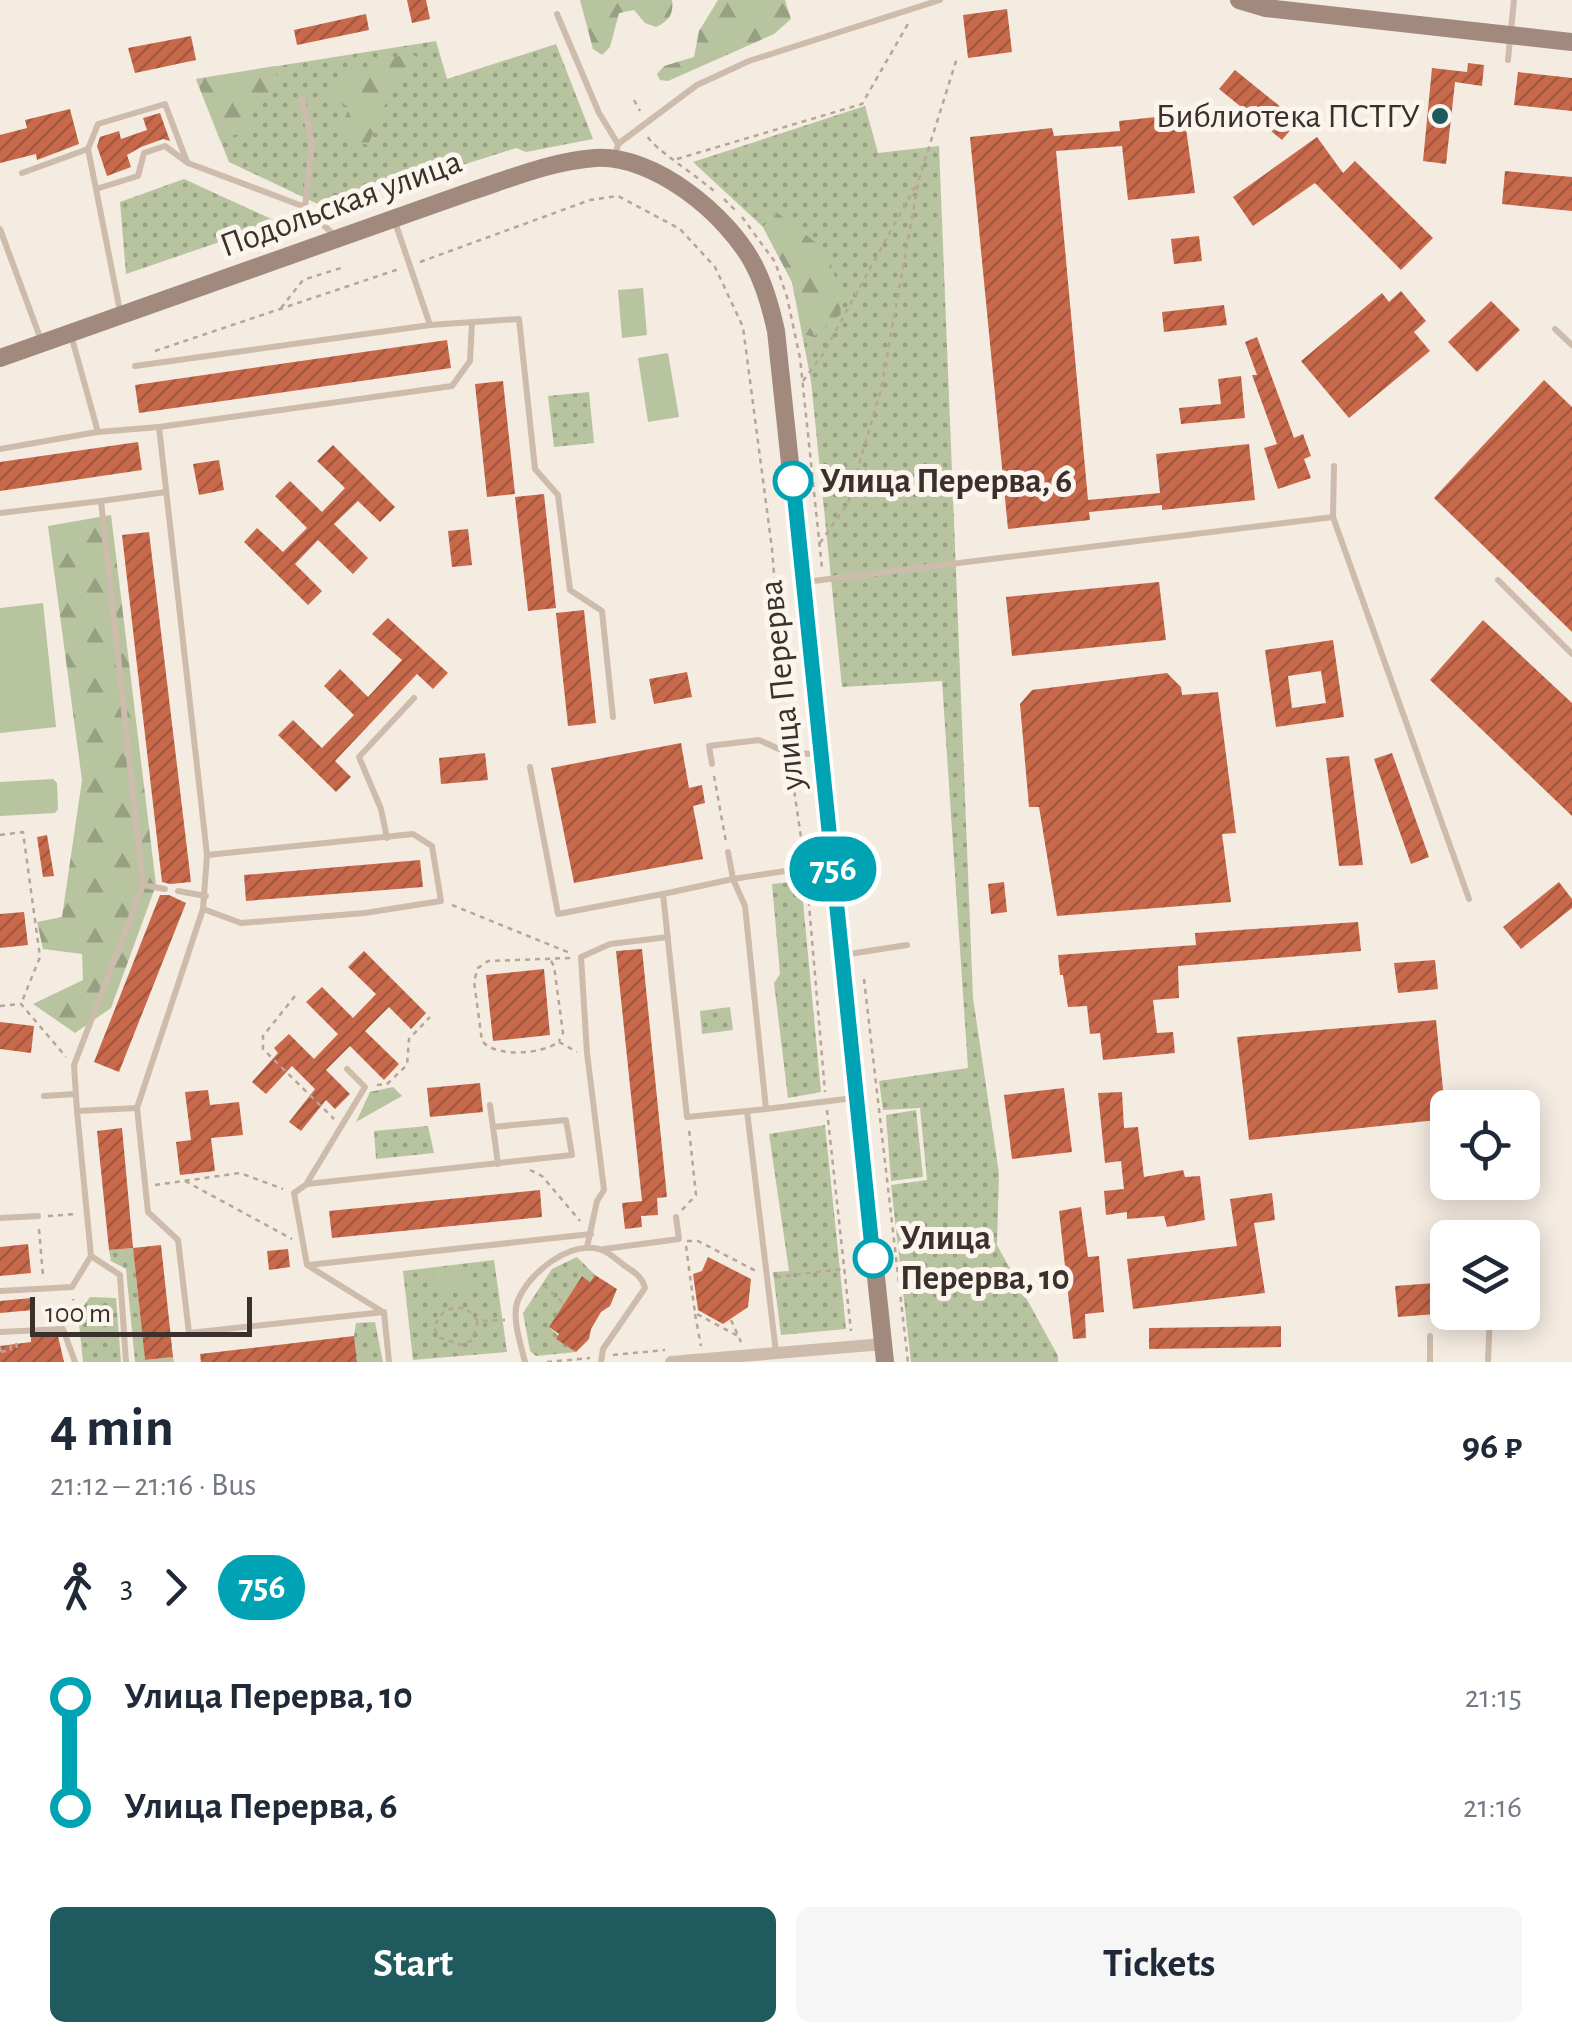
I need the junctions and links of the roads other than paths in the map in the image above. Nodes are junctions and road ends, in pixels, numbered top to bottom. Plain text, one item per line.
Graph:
1 (940, 0) edge
2 (1239, 0) edge
3 (1514, 0) edge
4 (557, 14) dead end
5 (1511, 36) junction
6 (1572, 42) edge
7 (1508, 60) dead end
8 (302, 99) dead end
9 (88, 149) junction
10 (616, 151) junction
11 (188, 163) junction
12 (22, 173) dead end
13 (96, 189) junction
14 (701, 204) joint
15 (305, 207) junction
16 (394, 221) junction
17 (0, 228) edge
18 (339, 239) junction
19 (121, 316) junction
20 (472, 322) junction
21 (430, 325) junction
22 (1555, 329) dead end
23 (70, 334) junction
24 (42, 343) junction
25 (1572, 345) edge
26 (0, 358) edge
27 (135, 366) dead end
28 (159, 427) junction
29 (98, 432) junction
30 (0, 449) edge
31 (1334, 466) dead end
32 (166, 492) junction
33 (101, 501) junction
34 (0, 512) edge
35 (1333, 518) junction
36 (1498, 580) dead end
37 (803, 582) junction
38 (1572, 654) edge
39 (414, 698) dead end
40 (613, 717) dead end
41 (823, 754) junction
42 (712, 764) road end
43 (530, 767) dead end
44 (386, 838) junction
45 (728, 852) road end
46 (207, 855) junction
47 (832, 864) junction
48 (733, 879) junction
49 (143, 885) junction
50 (165, 889) dead end
51 (178, 891) dead end
52 (663, 894) junction
53 (206, 896) junction
54 (1469, 899) dead end
55 (204, 909) junction
56 (668, 937) junction
57 (907, 945) dead end
58 (842, 955) junction
59 (347, 1069) dead end
60 (76, 1094) junction
61 (44, 1096) dead end
62 (856, 1097) junction
63 (490, 1105) dead end
64 (137, 1108) junction
65 (766, 1109) junction
66 (76, 1111) junction
67 (746, 1111) junction
68 (493, 1127) junction
69 (498, 1164) junction
70 (307, 1184) junction
71 (38, 1216) road end
72 (676, 1217) road end
73 (0, 1218) edge
74 (590, 1234) junction
75 (587, 1247) junction
76 (603, 1249) junction
77 (91, 1256) junction
78 (307, 1265) junction
79 (0, 1292) edge
80 (384, 1312) junction
81 (1489, 1330) edge
82 (4, 1332) edge
83 (1430, 1336) dead end
84 (776, 1353) junction
85 (884, 1353) edge
86 (669, 1356) edge
87 (601, 1359) edge
88 (75, 1362) edge
89 (126, 1362) edge
90 (389, 1362) edge
91 (525, 1362) edge
92 (1430, 1362) edge
93 (1488, 1362) edge

1 - 10 lane
2 - 5 street
3 - 5 lane
4 - 10 lane
5 - 6 street
5 - 7 lane
8 - 15 lane
9 - 11 lane
9 - 12 lane
9 - 13 lane
10 - 14 street, Подольская улица
10 - 16 street, Подольская улица
11 - 13 lane
11 - 15 lane
13 - 19 lane
14 - 37 street, улица Перерва
15 - 18 lane
16 - 18 street, Подольская улица
16 - 21 lane
17 - 24 lane
18 - 19 street, Подольская улица
19 - 23 street, Подольская улица
20 - 21 lane
20 - 28 lane
20 - 40 lane
21 - 27 lane
22 - 25 lane
23 - 24 street, Подольская улица
23 - 29 lane
24 - 26 street, Подольская улица
28 - 29 lane
28 - 32 lane
29 - 30 lane
31 - 35 lane
32 - 33 lane
32 - 46 lane
33 - 34 lane
33 - 49 lane
35 - 37 lane
35 - 54 lane
36 - 38 lane
37 - 41 street, улица Перерва
39 - 44 lane
41 - 42 lane
41 - 47 street, улица Перерва
43 - 52 lane
44 - 46 lane
44 - 55 lane
45 - 48 lane
46 - 53 lane
47 - 48 lane
47 - 58 street, улица Перерва
48 - 52 lane
48 - 65 lane
49 - 50 lane
49 - 60 lane
51 - 53 lane
52 - 56 lane
53 - 55 lane
55 - 64 lane
56 - 67 lane
56 - 74 lane
57 - 58 lane
58 - 62 street, улица Перерва
59 - 70 lane
60 - 61 lane
60 - 66 lane
62 - 65 lane
62 - 85 street, улица Перерва
63 - 68 lane
64 - 66 lane
64 - 80 lane
65 - 67 lane
66 - 77 lane
67 - 84 lane
68 - 69 lane
68 - 69 lane
69 - 70 lane
70 - 78 lane
71 - 73 lane
72 - 76 lane
74 - 75 lane
74 - 78 lane
75 - 76 lane
75 - 91 lane
76 - 87 lane
77 - 79 lane
77 - 89 lane
78 - 80 lane
80 - 90 lane
81 - 93 lane
82 - 88 lane
83 - 92 lane
84 - 85 street
84 - 86 street

